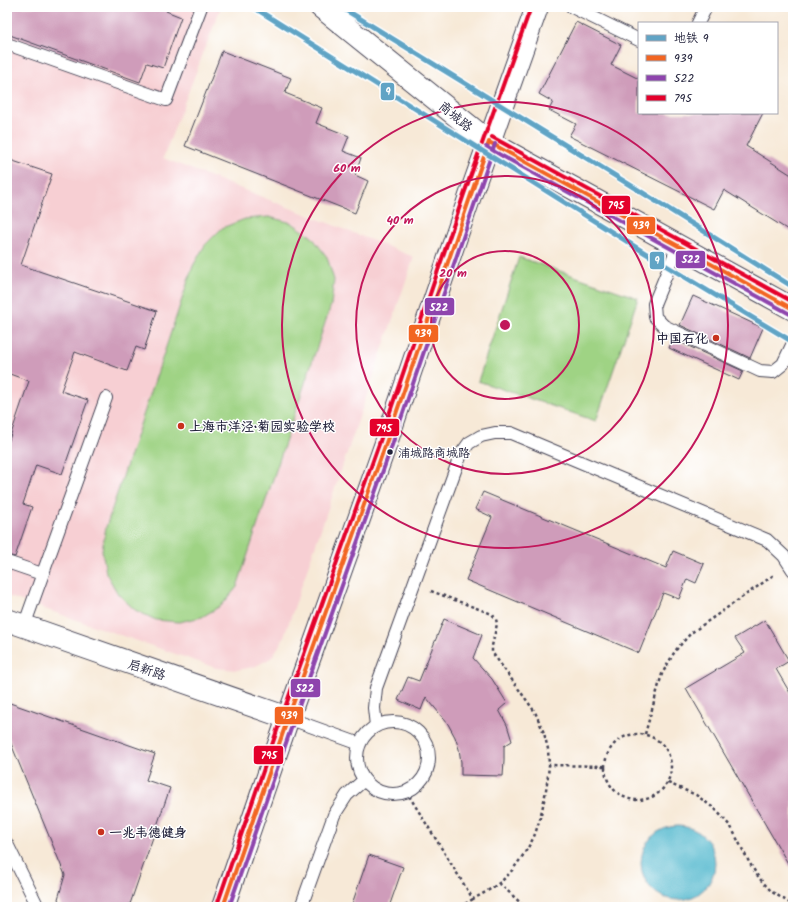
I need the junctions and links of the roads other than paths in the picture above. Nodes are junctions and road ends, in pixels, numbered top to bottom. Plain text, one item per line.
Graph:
1 (201, 7) edge
2 (321, 7) edge
3 (537, 7) edge
4 (572, 7) edge
5 (706, 7) edge
6 (698, 22) edge
7 (638, 40) edge
8 (7, 44) edge
9 (489, 142) junction
10 (678, 246) junction
11 (793, 309) edge
12 (793, 343) edge
13 (106, 398) dead end
14 (7, 562) edge
15 (792, 566) edge
16 (42, 574) junction
17 (16, 623) edge
18 (288, 718) junction
19 (376, 726) junction
20 (360, 744) junction
21 (364, 780) junction
22 (7, 844) edge
23 (38, 907) edge
24 (223, 907) edge
25 (301, 907) edge

1 - 8 lane
2 - 9 street, 商城路
3 - 9 street
4 - 7 lane
5 - 6 lane
9 - 10 street, 商城路
9 - 18 street
10 - 11 street, 商城路
10 - 12 lane
13 - 16 lane
14 - 16 lane
15 - 19 lane
16 - 17 lane
17 - 18 street, 启新路
18 - 20 lane
18 - 24 street
19 - 20 lane
19 - 21 lane
20 - 21 lane
21 - 25 lane
22 - 23 lane

